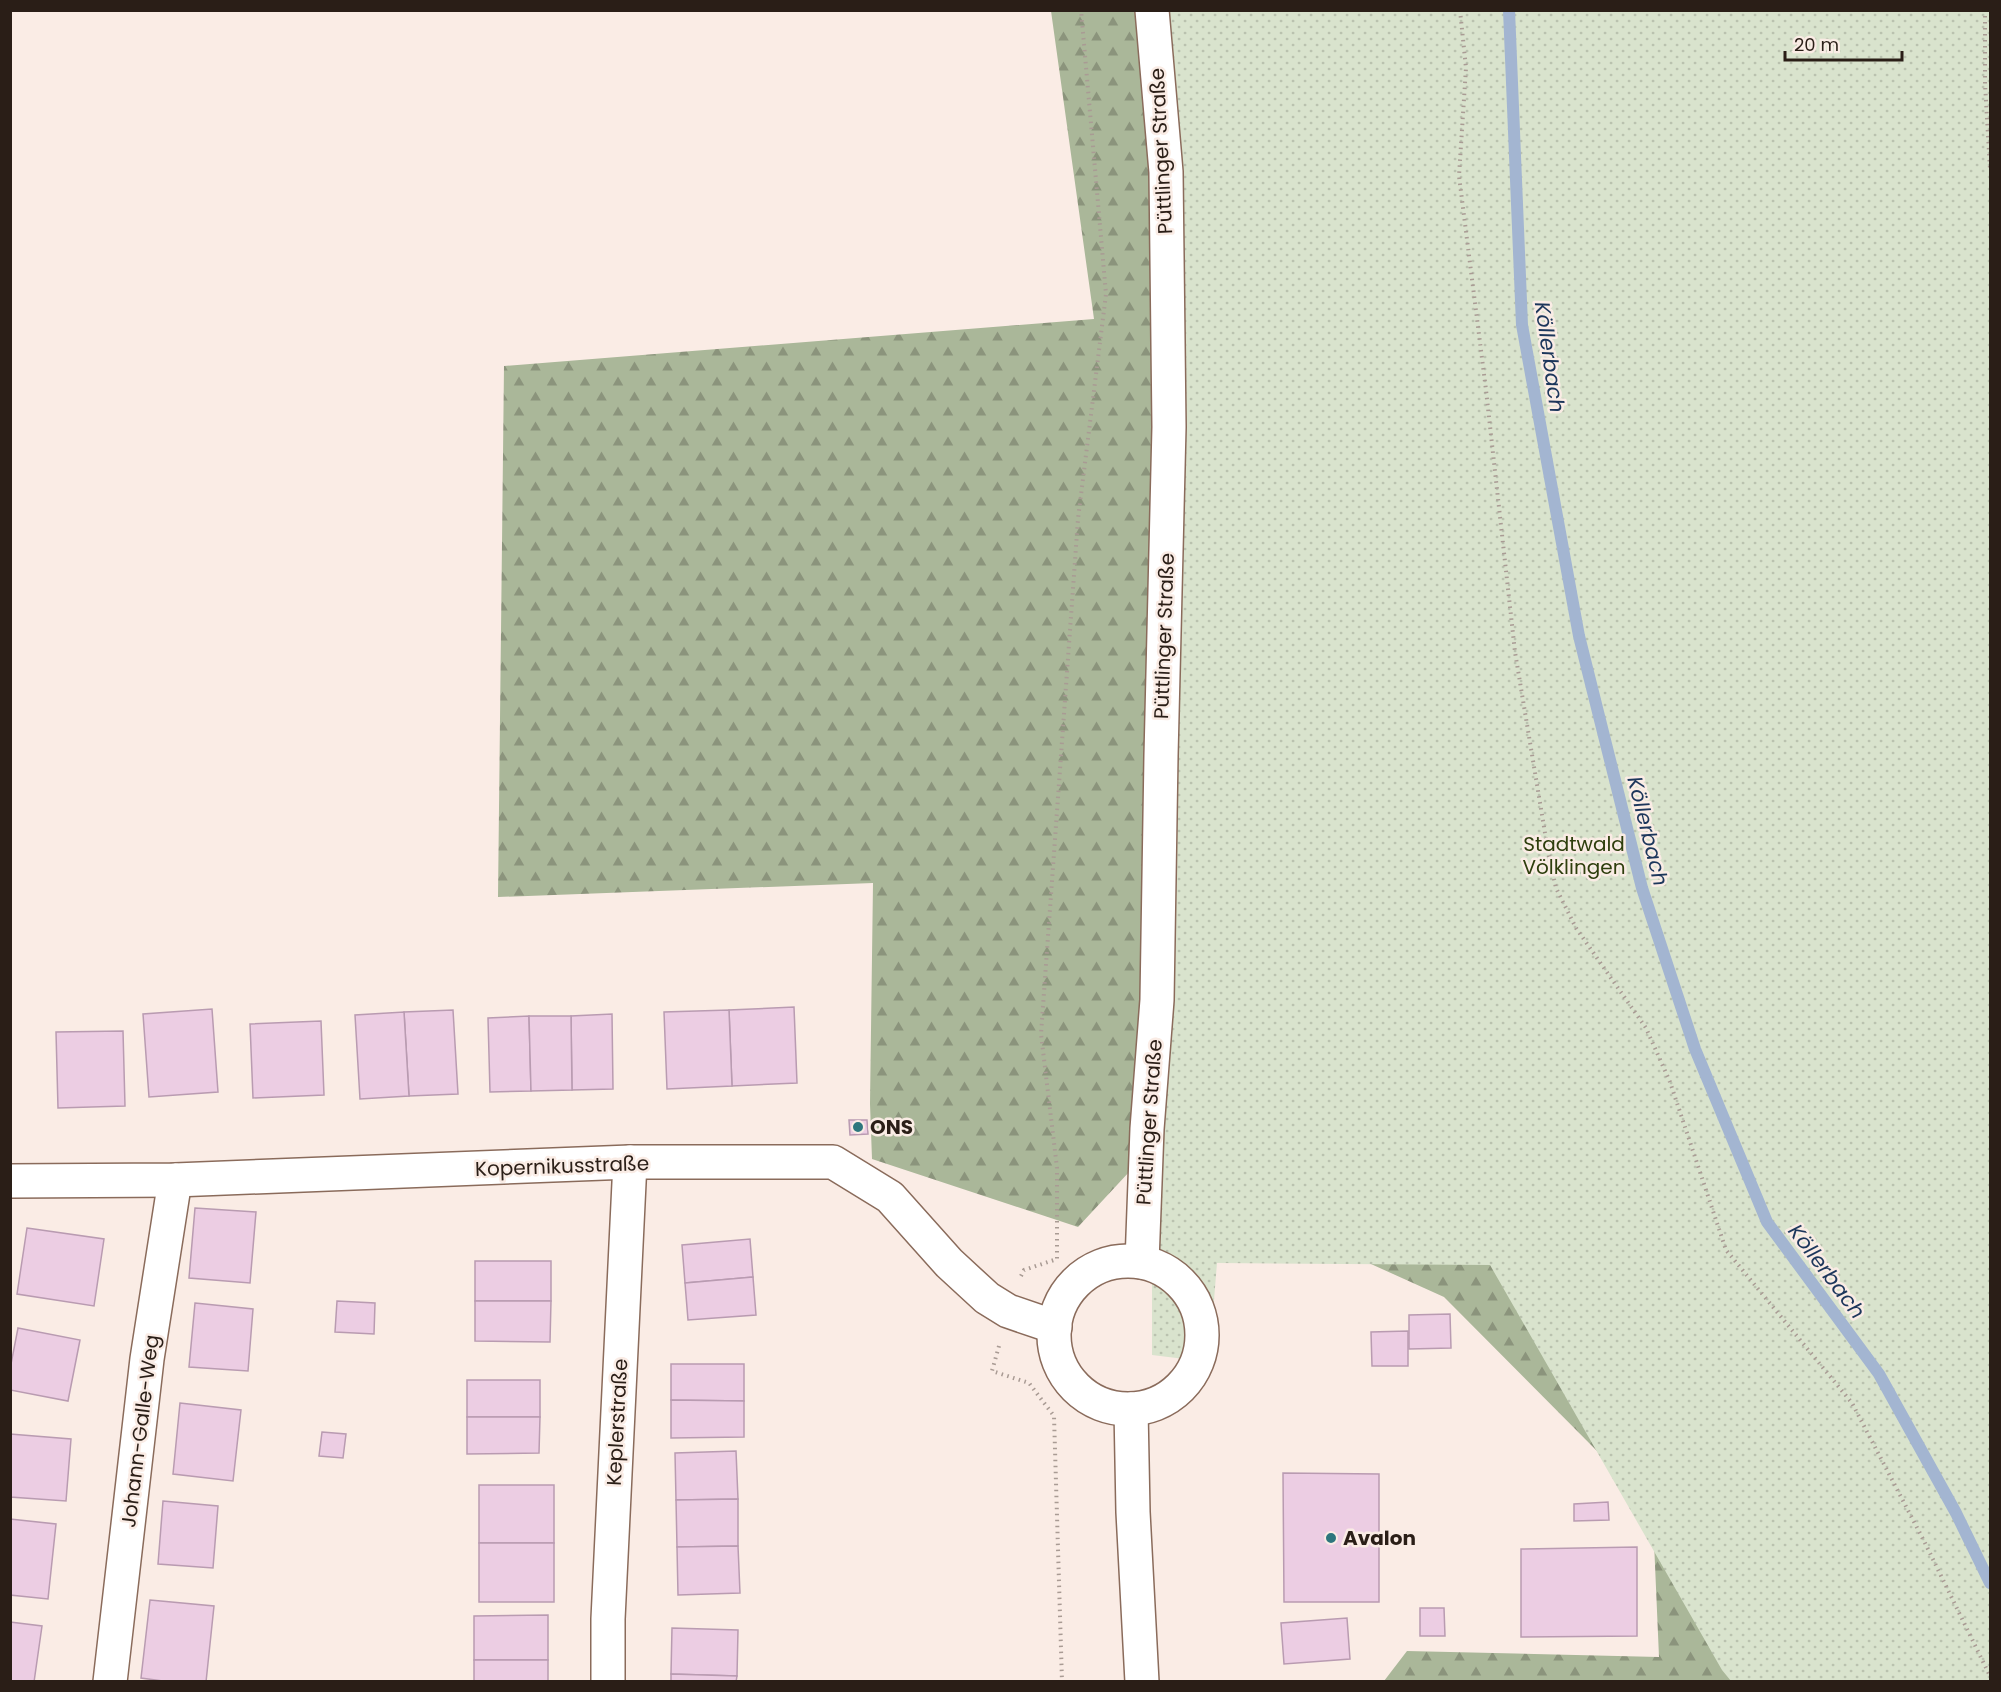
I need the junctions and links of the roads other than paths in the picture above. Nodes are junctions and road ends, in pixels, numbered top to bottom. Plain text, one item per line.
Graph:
1 (1152, 10) edge
2 (630, 1162) junction
3 (175, 1180) junction
4 (10, 1181) edge
5 (1142, 1262) junction
6 (1054, 1327) junction
7 (1131, 1409) junction
8 (110, 1682) edge
9 (608, 1682) edge
10 (1142, 1682) edge

1 - 5 street, Püttlinger Straße
2 - 3 street, Kopernikusstraße
2 - 6 street, Kopernikusstraße
2 - 9 street, Keplerstraße
3 - 4 street, Kopernikusstraße
3 - 8 street, Johann-Galle-Weg
5 - 6 street
5 - 7 street
6 - 7 street
7 - 10 street

